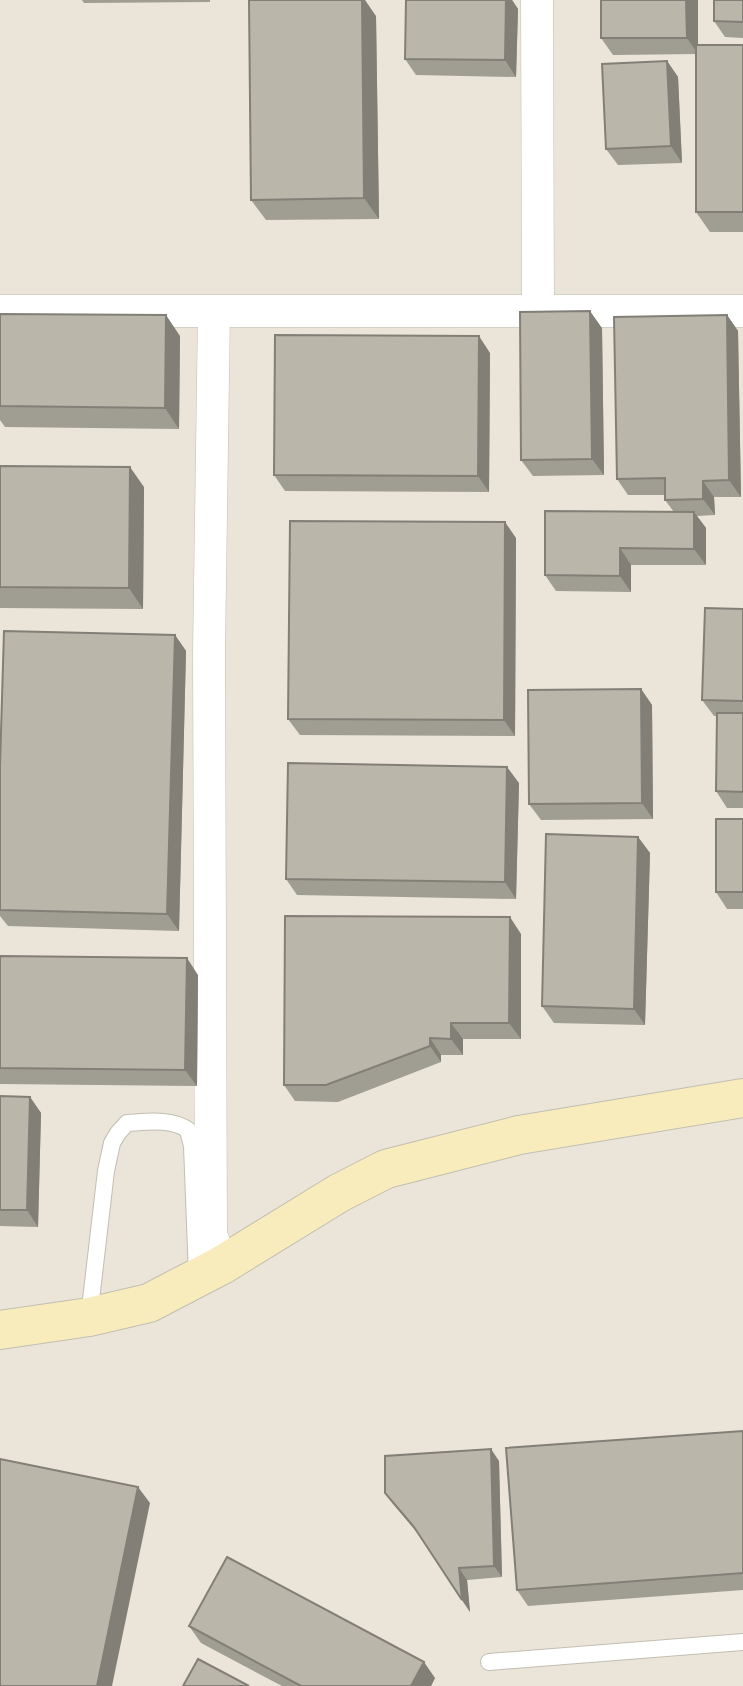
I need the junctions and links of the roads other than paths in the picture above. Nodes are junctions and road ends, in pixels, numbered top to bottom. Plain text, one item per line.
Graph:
1 (537, 0) edge
2 (0, 312) edge
3 (214, 312) junction
4 (538, 312) junction
5 (743, 312) edge
6 (743, 1098) edge
7 (210, 1271) junction
8 (89, 1317) junction
9 (0, 1330) edge
10 (743, 1642) edge
11 (489, 1662) dead end

1 - 4 street
2 - 3 street
3 - 4 street
3 - 7 street
4 - 5 street
6 - 7 street
7 - 8 street
7 - 8 lane
8 - 9 street
10 - 11 lane

